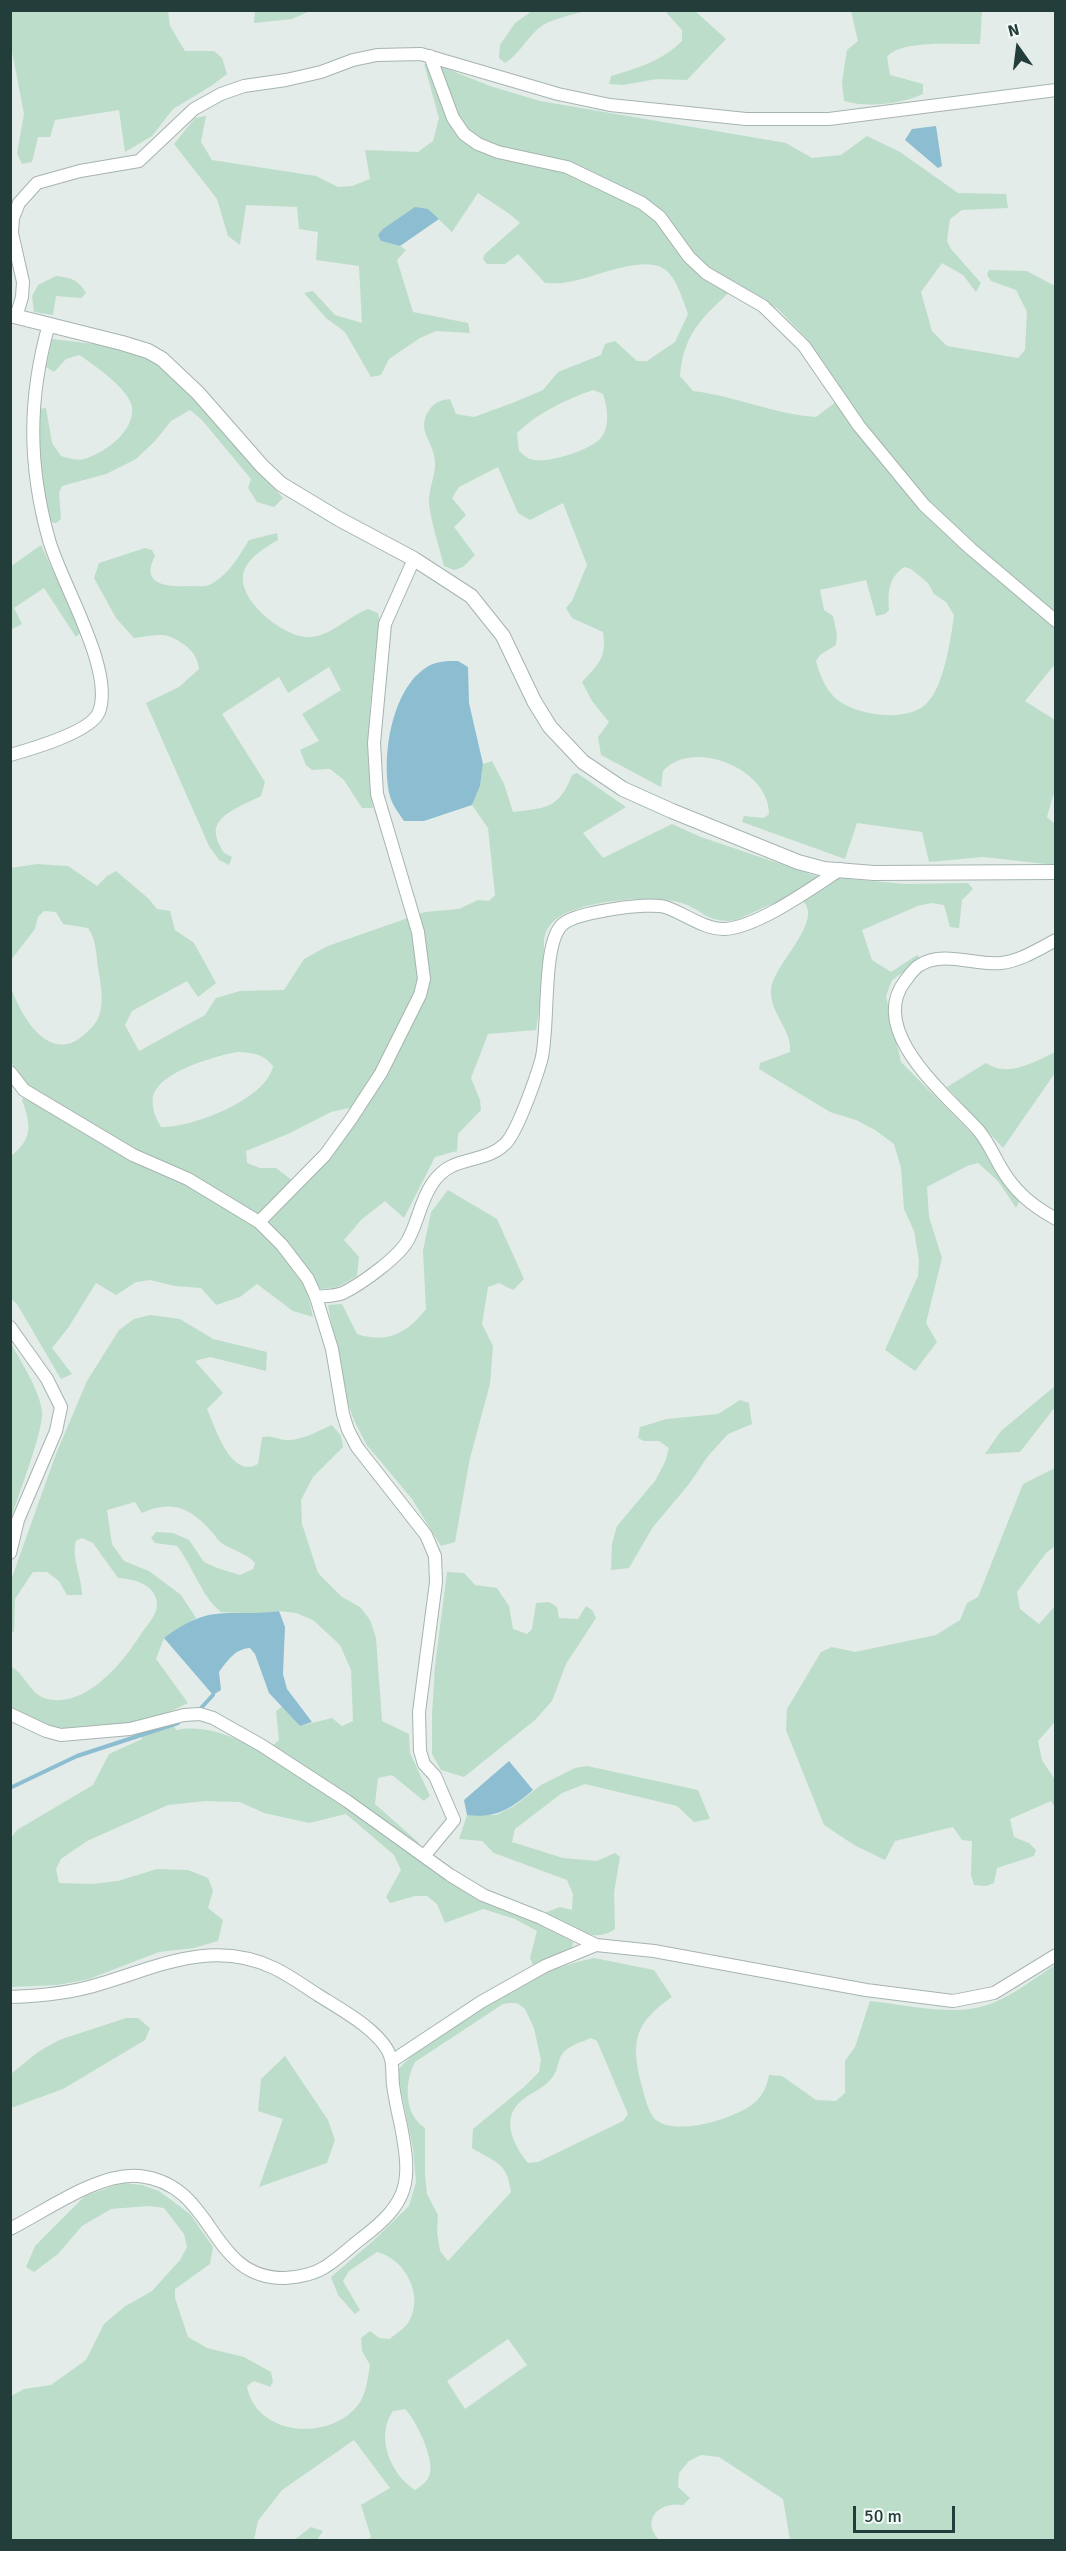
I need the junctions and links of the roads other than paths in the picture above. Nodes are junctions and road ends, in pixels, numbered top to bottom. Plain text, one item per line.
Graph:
1 (430, 56) junction
2 (1056, 90) edge
3 (13, 316) edge
4 (49, 324) junction
5 (414, 559) junction
6 (1056, 621) edge
7 (10, 754) edge
8 (841, 869) junction
9 (1056, 872) edge
10 (1056, 940) edge
11 (10, 1072) edge
12 (1056, 1219) edge
13 (259, 1222) junction
14 (316, 1297) junction
15 (10, 1327) edge
16 (10, 1553) edge
17 (10, 1713) edge
18 (425, 1855) junction
19 (596, 1944) junction
20 (1056, 1955) edge
21 (10, 1997) edge
22 (392, 2061) junction
23 (10, 2229) edge

1 - 2 street
1 - 3 street
1 - 6 street
3 - 4 street
4 - 5 street
4 - 7 street
5 - 8 street
5 - 13 street
8 - 9 street
8 - 14 street
10 - 12 street
11 - 13 street
13 - 14 street
14 - 18 street
15 - 16 street
17 - 18 street
18 - 19 street
19 - 20 street
19 - 22 street
21 - 22 street
22 - 23 street

